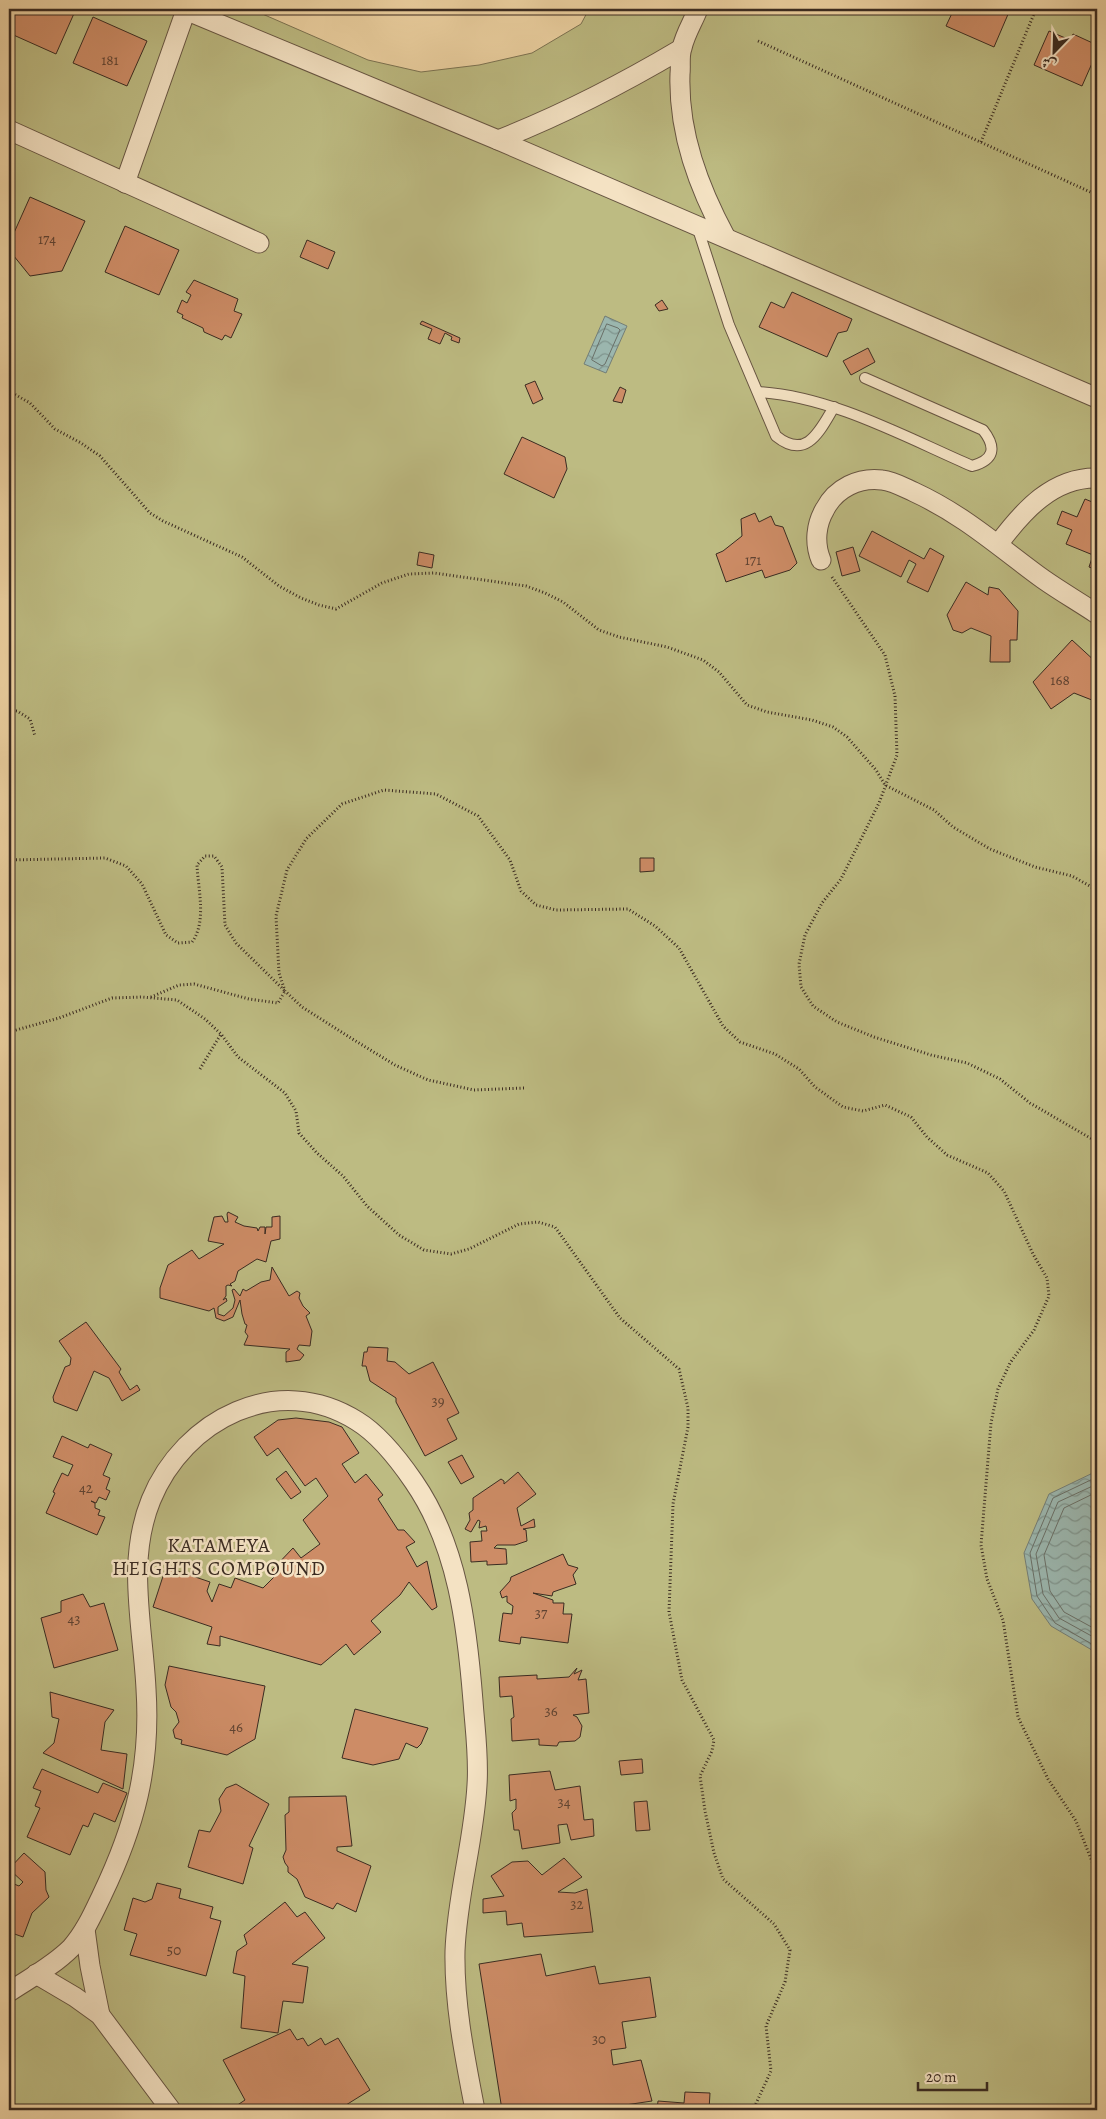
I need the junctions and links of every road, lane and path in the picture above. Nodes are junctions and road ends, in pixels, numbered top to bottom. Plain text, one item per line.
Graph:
1 (185, 9) edge
2 (698, 9) edge
3 (1036, 9) edge
4 (758, 41) dead end
5 (681, 49) junction
6 (9, 130) edge
7 (498, 140) junction
8 (981, 142) junction
9 (125, 183) junction
10 (1097, 195) edge
11 (697, 226) junction
12 (726, 238) junction
13 (259, 243) dead end
14 (865, 378) dead end
15 (9, 390) edge
16 (758, 392) junction
17 (1097, 398) edge
18 (834, 407) junction
19 (1097, 478) edge
20 (999, 544) junction
21 (821, 560) joint
22 (1097, 614) edge
23 (9, 710) edge
24 (35, 736) dead end
25 (886, 785) junction
26 (9, 860) edge
27 (1097, 890) edge
28 (285, 991) junction
29 (150, 998) junction
30 (9, 1032) edge
31 (221, 1034) junction
32 (200, 1069) dead end
33 (524, 1088) dead end
34 (1097, 1142) edge
35 (1097, 1874) edge
36 (85, 1929) junction
37 (36, 1974) junction
38 (9, 1992) edge
39 (100, 2015) junction
40 (171, 2110) edge
41 (475, 2110) edge
42 (753, 2110) edge

1 - 7 street
1 - 9 street
2 - 5 street
3 - 8 path
4 - 8 path
5 - 7 street
5 - 12 street
6 - 9 street
7 - 11 street
8 - 10 path
9 - 13 street
11 - 12 street
11 - 16 lane
12 - 17 street
14 - 18 lane
15 - 25 path
16 - 18 lane
16 - 18 lane
19 - 20 street
20 - 21 street
20 - 22 street
21 - 25 path
23 - 24 path
25 - 27 path
25 - 34 path
26 - 28 path
28 - 29 path
28 - 33 path
28 - 35 path
29 - 30 path
29 - 31 path
31 - 32 path
31 - 42 path
36 - 37 street
36 - 39 street
36 - 41 street
37 - 38 street
37 - 39 street
39 - 40 street

